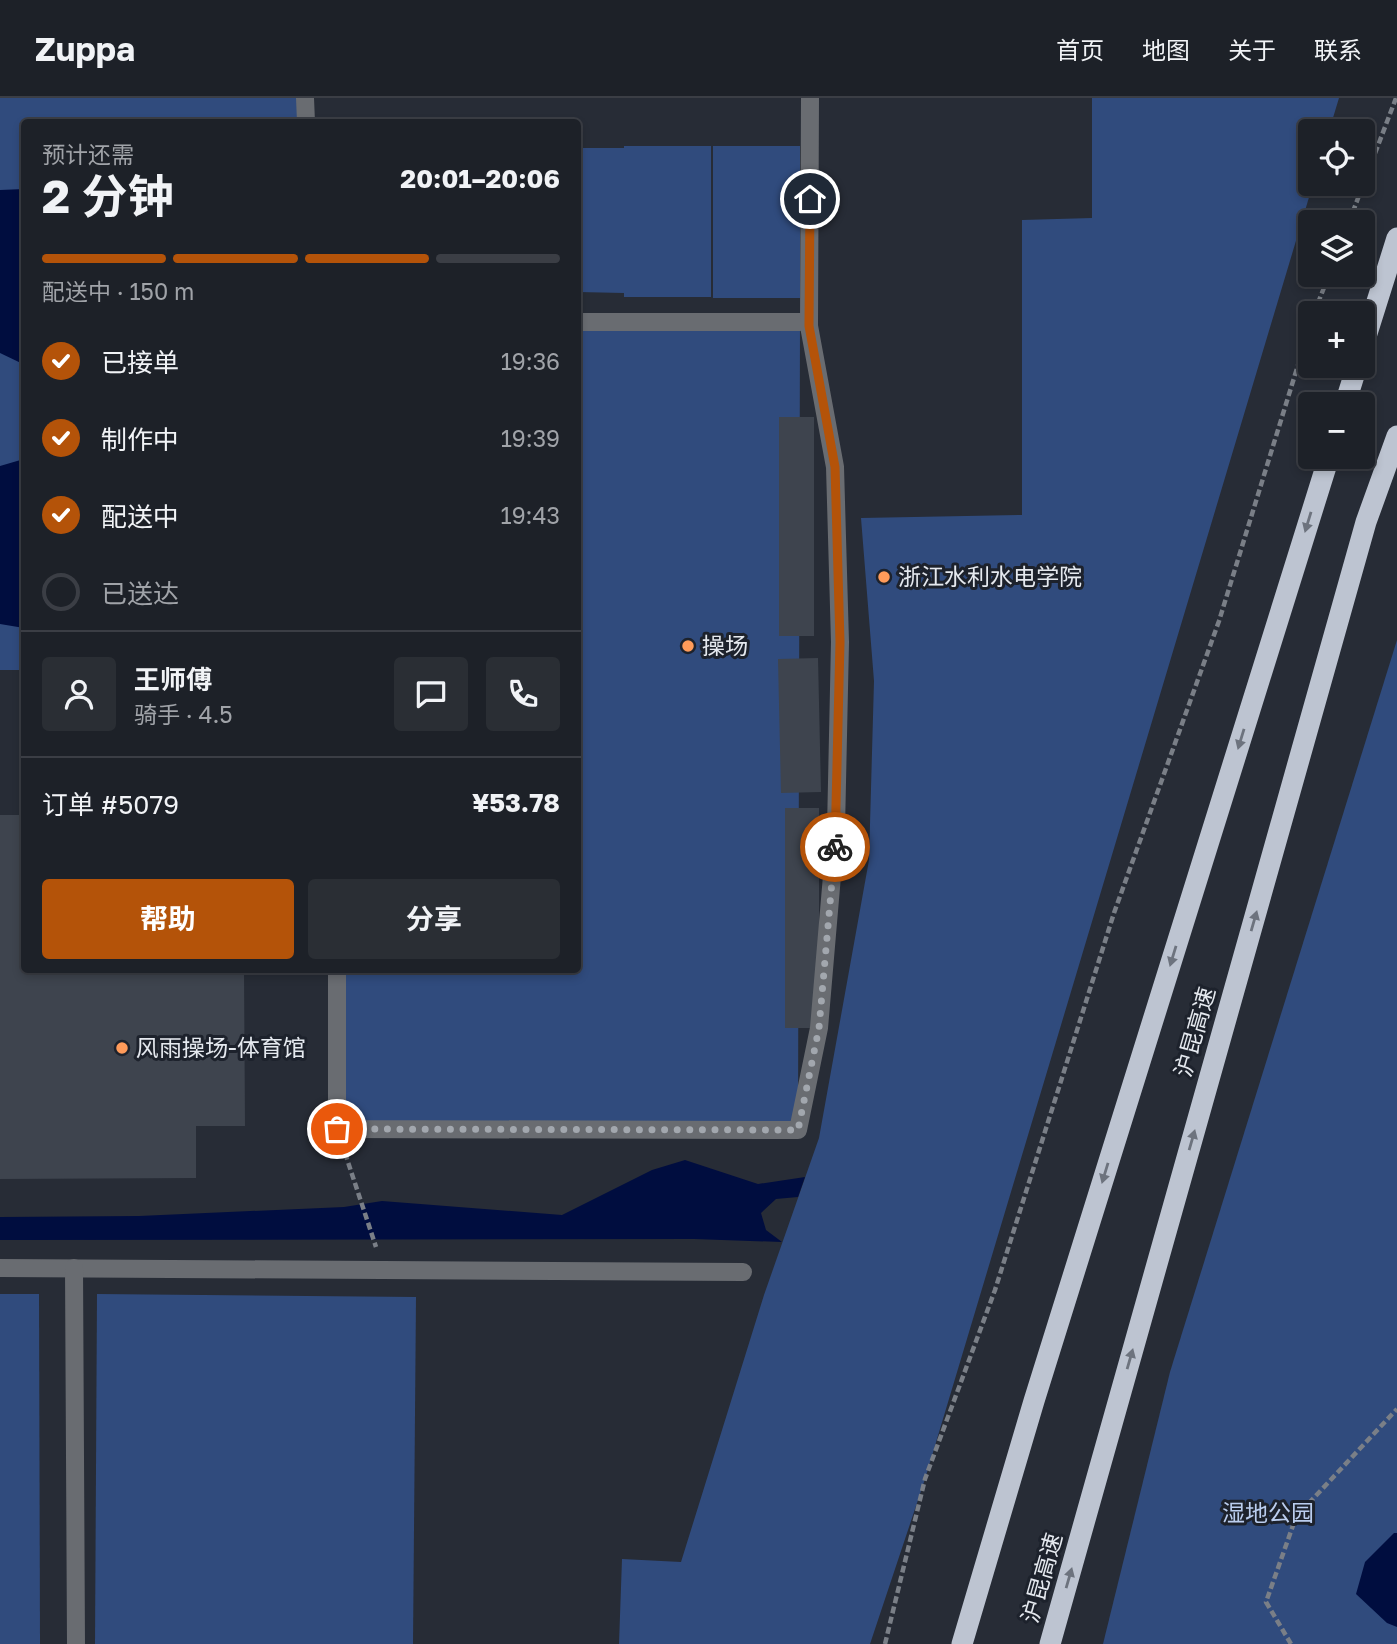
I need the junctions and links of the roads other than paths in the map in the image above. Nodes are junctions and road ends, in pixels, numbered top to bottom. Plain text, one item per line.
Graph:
1 (305, 98) edge
2 (810, 98) edge
3 (306, 119) edge
4 (1397, 238) edge
5 (1375, 308) edge
6 (581, 322) edge
7 (800, 322) dead end
8 (1397, 436) edge
9 (1325, 469) edge
10 (337, 973) edge
11 (0, 1268) edge
12 (74, 1268) junction
13 (743, 1272) dead end
14 (76, 1644) edge
15 (962, 1644) edge
16 (1050, 1644) edge

1 - 3 street
2 - 10 street
4 - 5 highway
6 - 7 street
16 -> 8 highway, 沪昆高速
9 -> 15 highway, 沪昆高速
11 - 12 street
12 - 13 street
12 - 14 street

